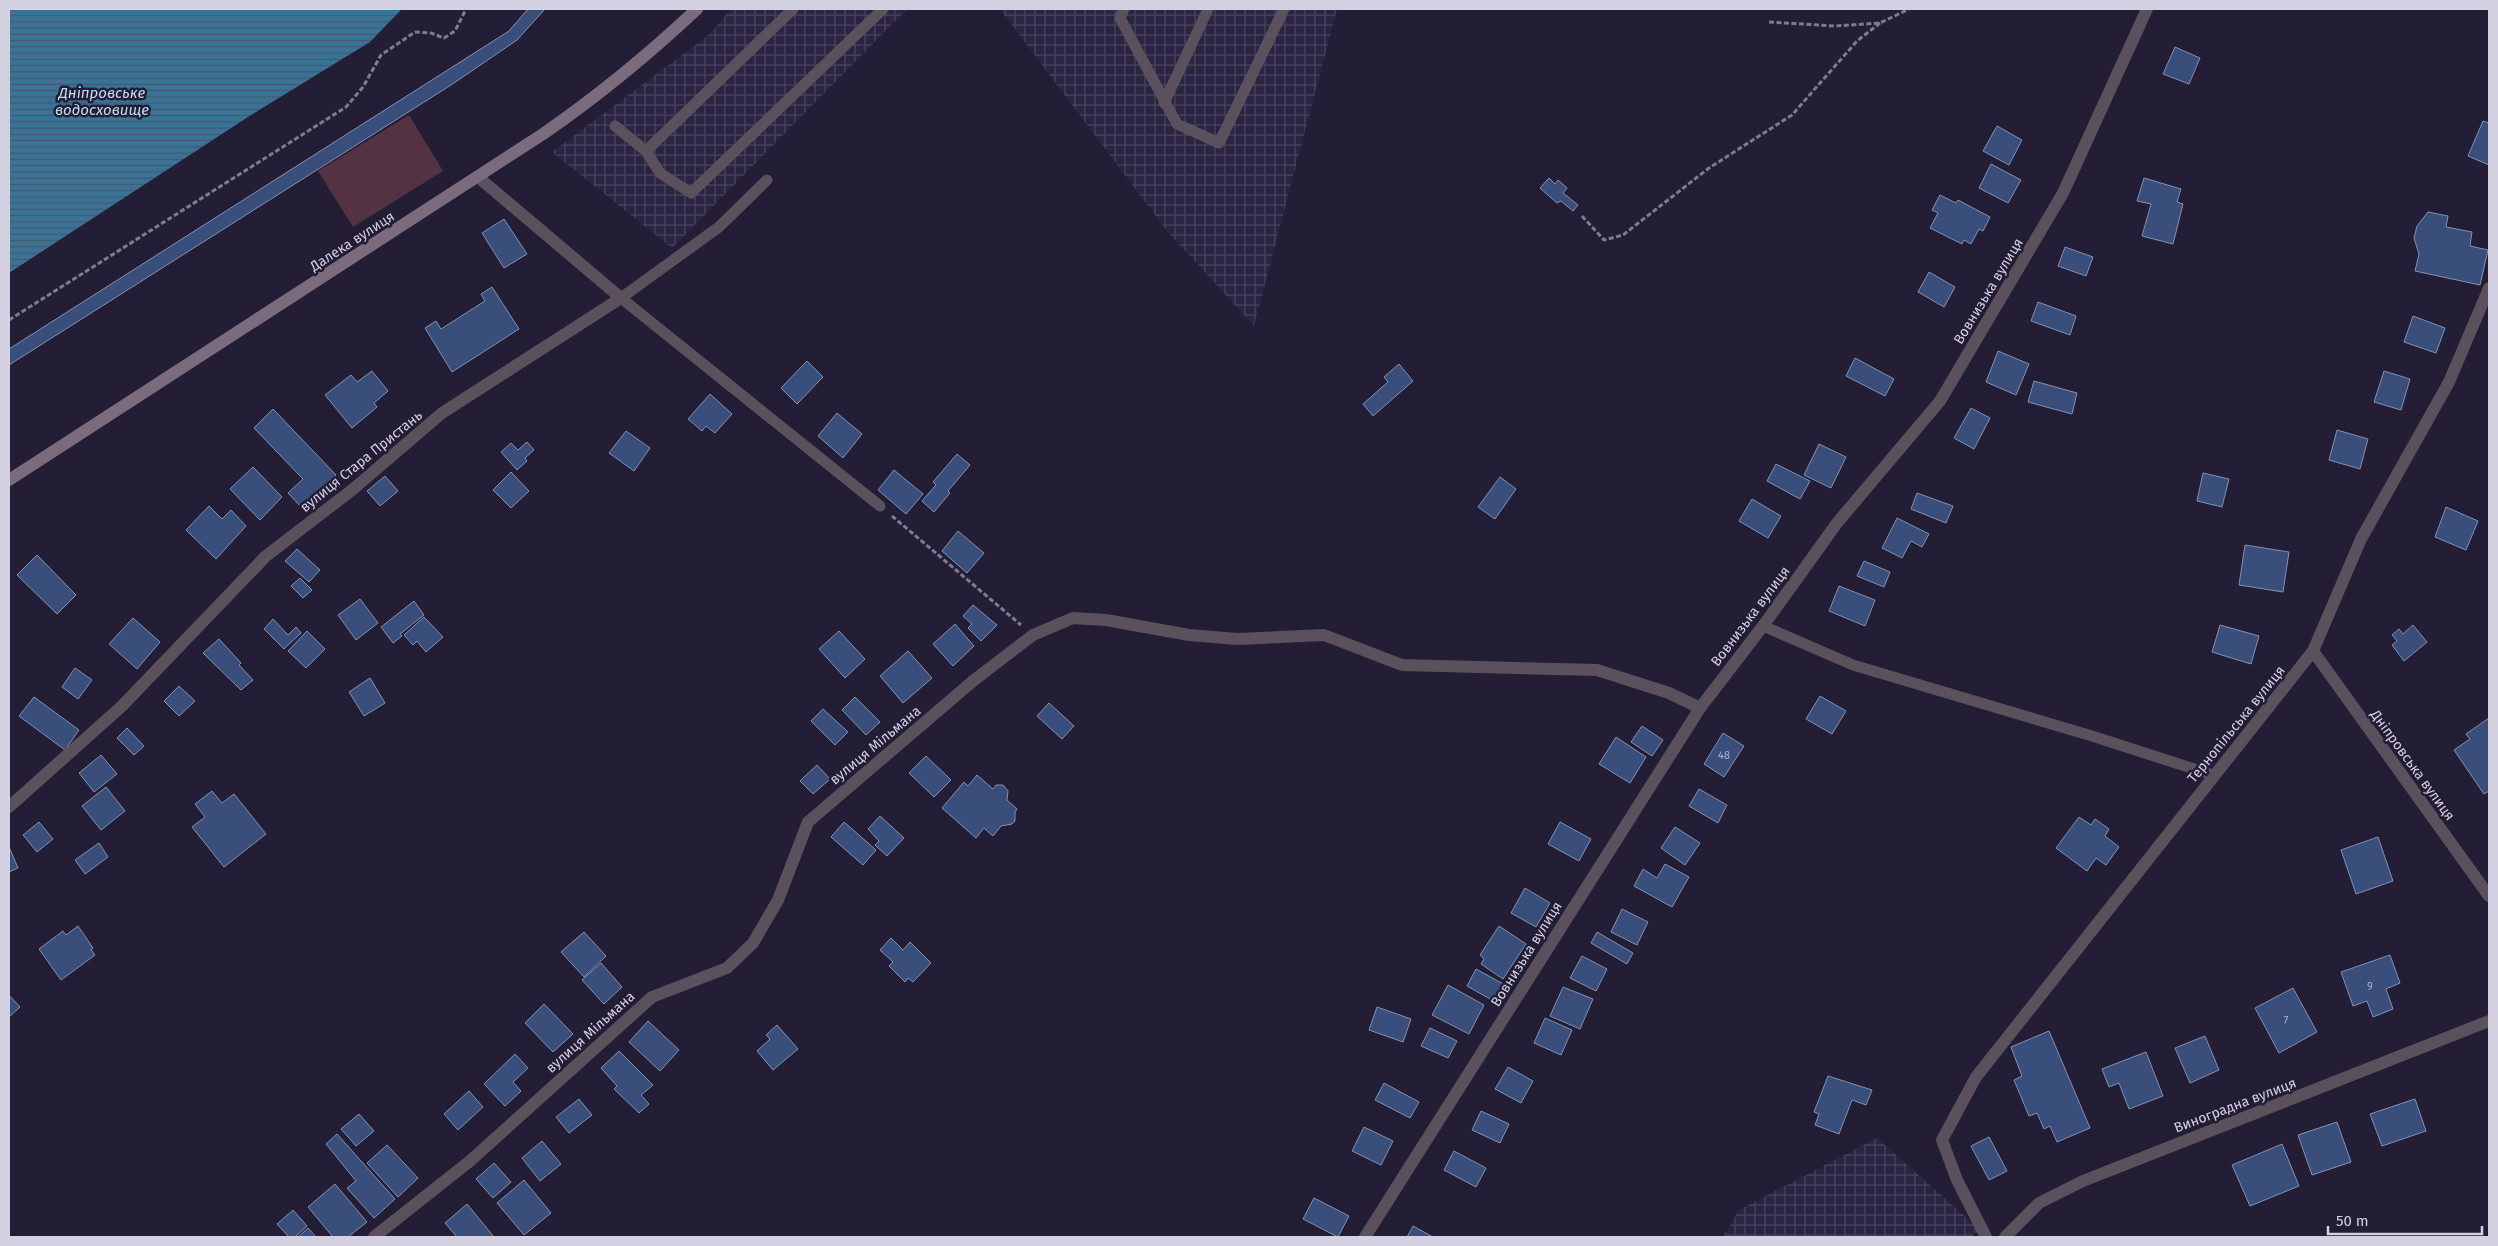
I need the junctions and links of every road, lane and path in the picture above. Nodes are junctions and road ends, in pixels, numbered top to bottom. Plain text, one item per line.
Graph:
1 (466, 9) edge
2 (697, 9) edge
3 (793, 9) edge
4 (883, 9) edge
5 (1124, 9) edge
6 (1208, 9) edge
7 (1284, 9) edge
8 (1909, 9) edge
9 (2148, 9) edge
10 (1769, 22) dead end
11 (1880, 23) junction
12 (1164, 103) junction
13 (615, 126) dead end
14 (646, 151) junction
15 (478, 177) junction
16 (767, 180) dead end
17 (1582, 216) dead end
18 (2489, 288) edge
19 (621, 298) junction
20 (9, 320) edge
21 (9, 480) edge
22 (880, 506) joint
23 (1762, 626) junction
24 (1033, 635) junction
25 (2313, 652) junction
26 (1700, 708) junction
27 (2213, 775) junction
28 (9, 807) edge
29 (2489, 896) edge
30 (2489, 1021) edge
31 (374, 1237) edge
32 (1365, 1237) edge
33 (1986, 1237) edge
34 (2004, 1237) edge

1 - 20 path
2 - 15 street, Далека вулиця
3 - 14 lane
4 - 14 lane
5 - 12 lane
6 - 12 lane
7 - 12 lane
8 - 11 path
9 - 23 street, Вовнизька вулиця
10 - 11 path
11 - 17 path
13 - 14 lane
15 - 19 street
15 - 21 street, Далека вулиця
16 - 19 lane
18 - 25 street, Тернопільська вулиця
19 - 22 lane
19 - 28 street, вулиця Стара Пристань
22 - 24 path
23 - 26 street, Вовнизька вулиця
23 - 27 lane
24 - 26 street, вулиця Мільмана
24 - 31 street, вулиця Мільмана
25 - 27 street, Тернопільська вулиця
25 - 29 street, Дніпровська вулиця
26 - 32 street, Вовнизька вулиця
27 - 33 street, Тернопільська вулиця
30 - 34 street, Виноградна вулиця

